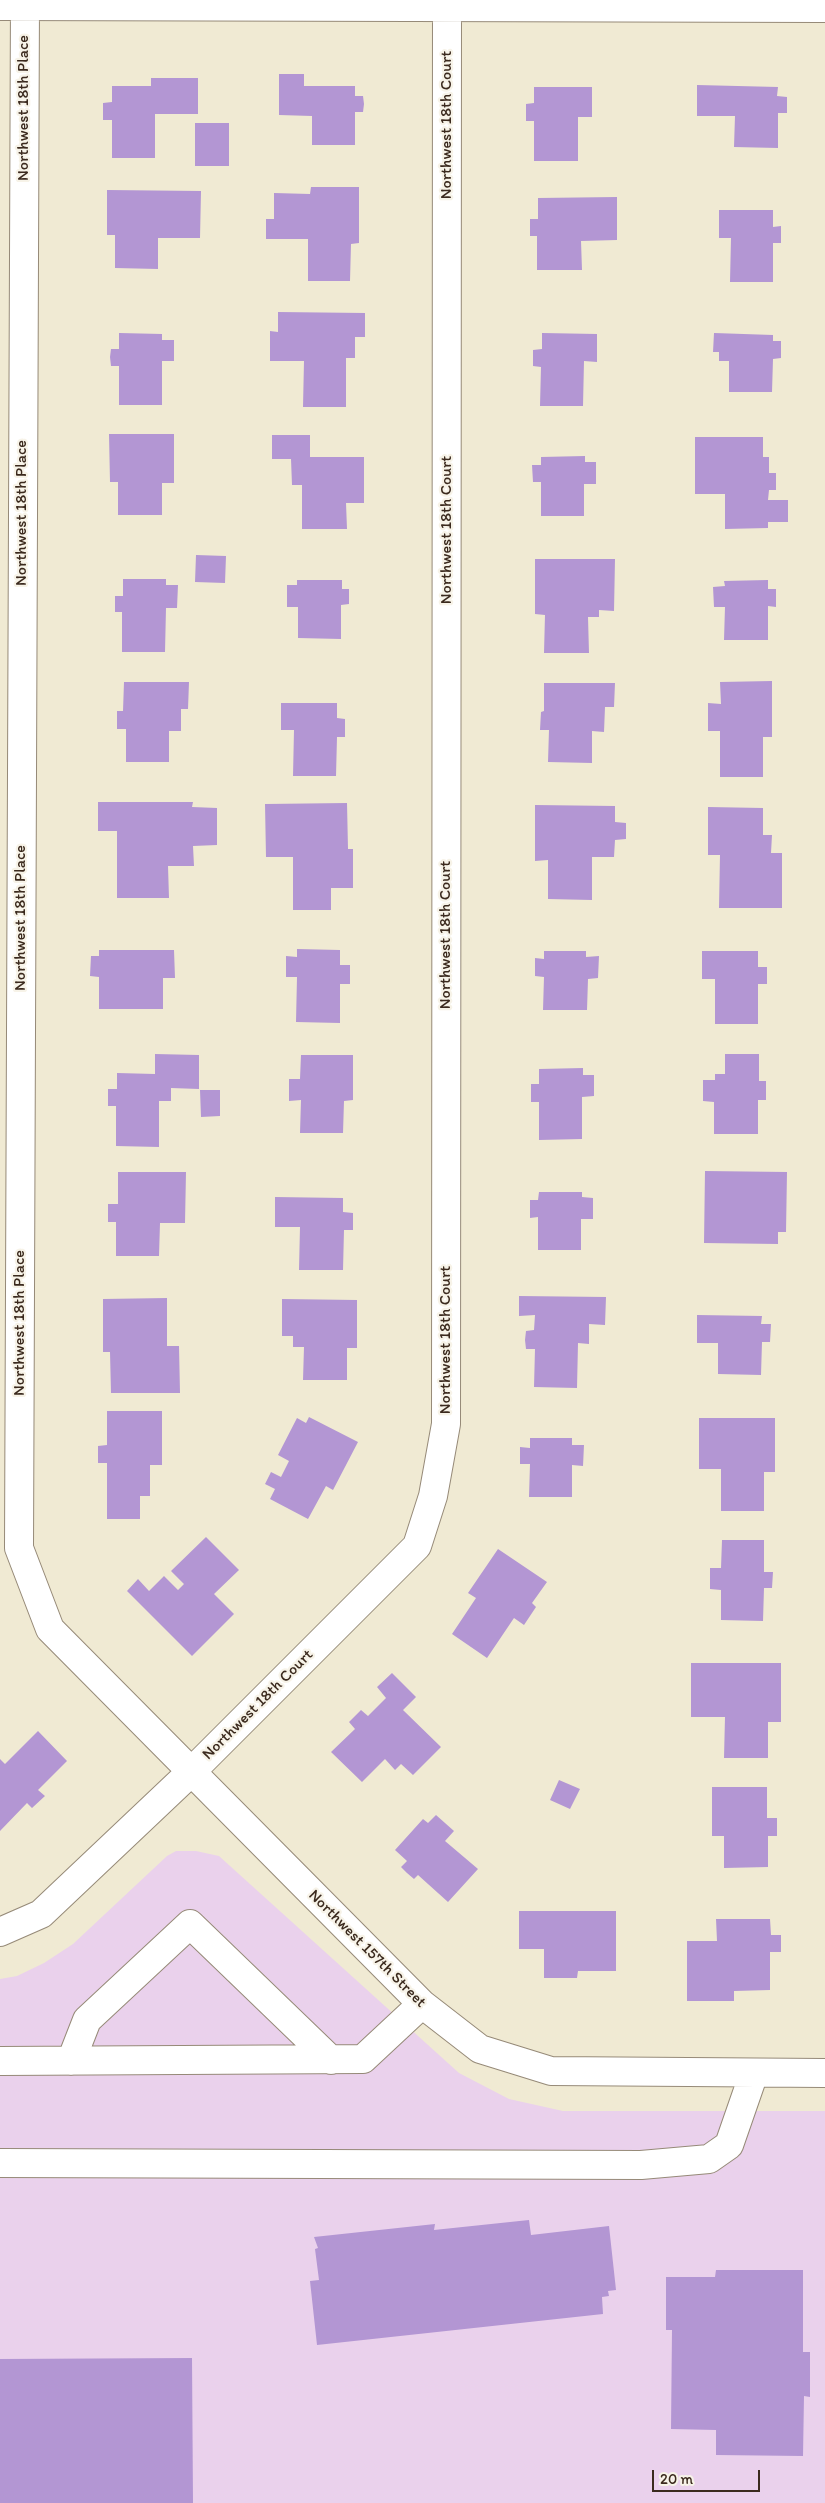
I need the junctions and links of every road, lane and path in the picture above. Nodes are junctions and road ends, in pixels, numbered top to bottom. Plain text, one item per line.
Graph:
1 (16, 4) edge
2 (447, 4) edge
3 (825, 8) edge
4 (190, 1773) junction
5 (0, 1932) edge
6 (422, 2004) junction
7 (331, 2060) junction
8 (0, 2061) edge
9 (72, 2061) junction
10 (754, 2073) junction
11 (825, 2073) edge
12 (0, 2163) edge

1 - 2 street
1 - 4 street, Northwest 18th Place
2 - 3 street
2 - 4 street, Northwest 18th Court
4 - 5 street
4 - 6 street, Northwest 157th Street
6 - 7 street
6 - 10 street, Northwest 157th Street
7 - 9 street
7 - 9 street
8 - 9 street
10 - 11 street, Northwest 157th Street
10 - 12 street

